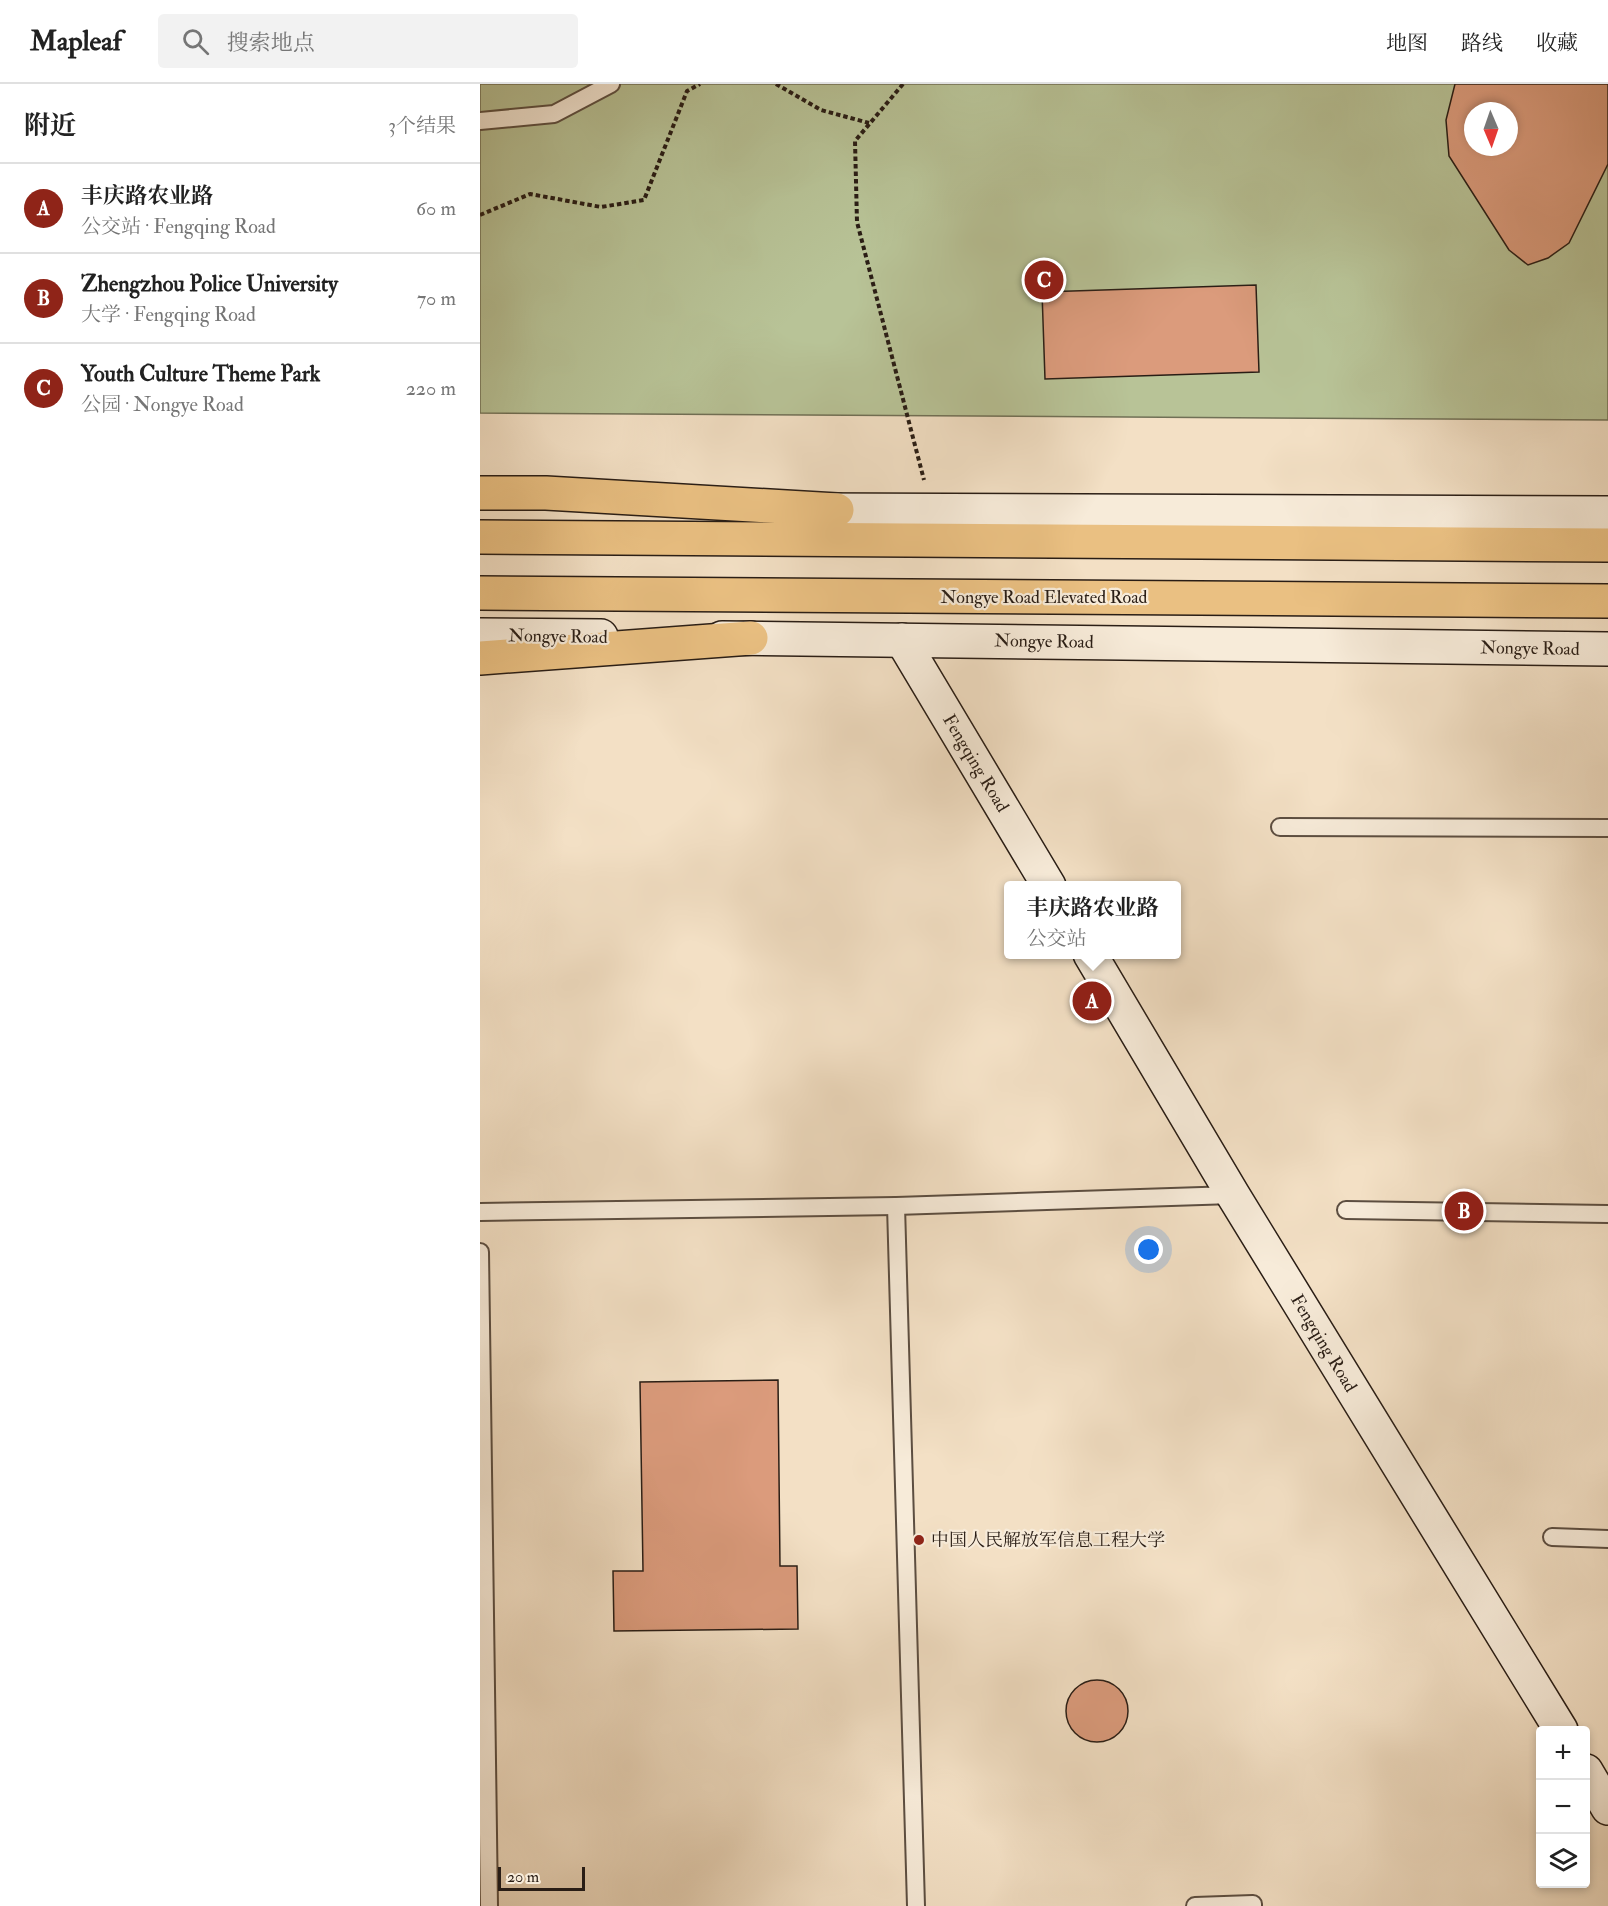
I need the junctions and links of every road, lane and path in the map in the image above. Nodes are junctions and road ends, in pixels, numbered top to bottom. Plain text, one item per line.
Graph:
1 (611, 84) edge
2 (700, 84) edge
3 (776, 84) edge
4 (903, 84) edge
5 (480, 121) edge
6 (869, 123) junction
7 (480, 215) edge
8 (480, 493) edge
9 (480, 508) edge
10 (837, 510) junction
11 (932, 511) junction
12 (1608, 513) edge
13 (480, 537) edge
14 (1608, 545) edge
15 (480, 593) edge
16 (1608, 601) edge
17 (480, 635) edge
18 (751, 638) junction
19 (902, 640) junction
20 (1608, 649) edge
21 (480, 658) edge
22 (1280, 826) dead end
23 (1608, 828) edge
24 (1047, 881) edge
25 (1093, 959) edge
26 (1233, 1195) junction
27 (896, 1206) junction
28 (1346, 1210) dead end
29 (480, 1212) edge
30 (1608, 1214) edge
31 (480, 1252) edge
32 (1552, 1537) dead end
33 (1608, 1539) edge
34 (1557, 1726) edge
35 (1590, 1778) edge
36 (1608, 1808) edge
37 (489, 1906) edge
38 (916, 1906) edge
39 (1195, 1906) edge
40 (1253, 1906) edge

1 - 5 lane
2 - 7 path
3 - 6 path
4 - 6 path
6 - 11 path
8 - 10 highway
9 - 10 street
10 - 11 street
11 - 12 street
13 - 14 highway
15 - 16 highway, Nongye Road Elevated Road
17 - 18 street, Nongye Road
18 - 19 street, Nongye Road
18 - 21 highway
19 - 20 street, Nongye Road
19 - 24 street, Fengqing Road
22 - 23 lane
25 - 26 street, Fengqing Road
26 - 27 lane
26 - 34 street, Fengqing Road
27 - 29 lane
27 - 38 lane
28 - 30 lane
31 - 37 lane
32 - 33 lane
35 - 36 street
39 - 40 lane

